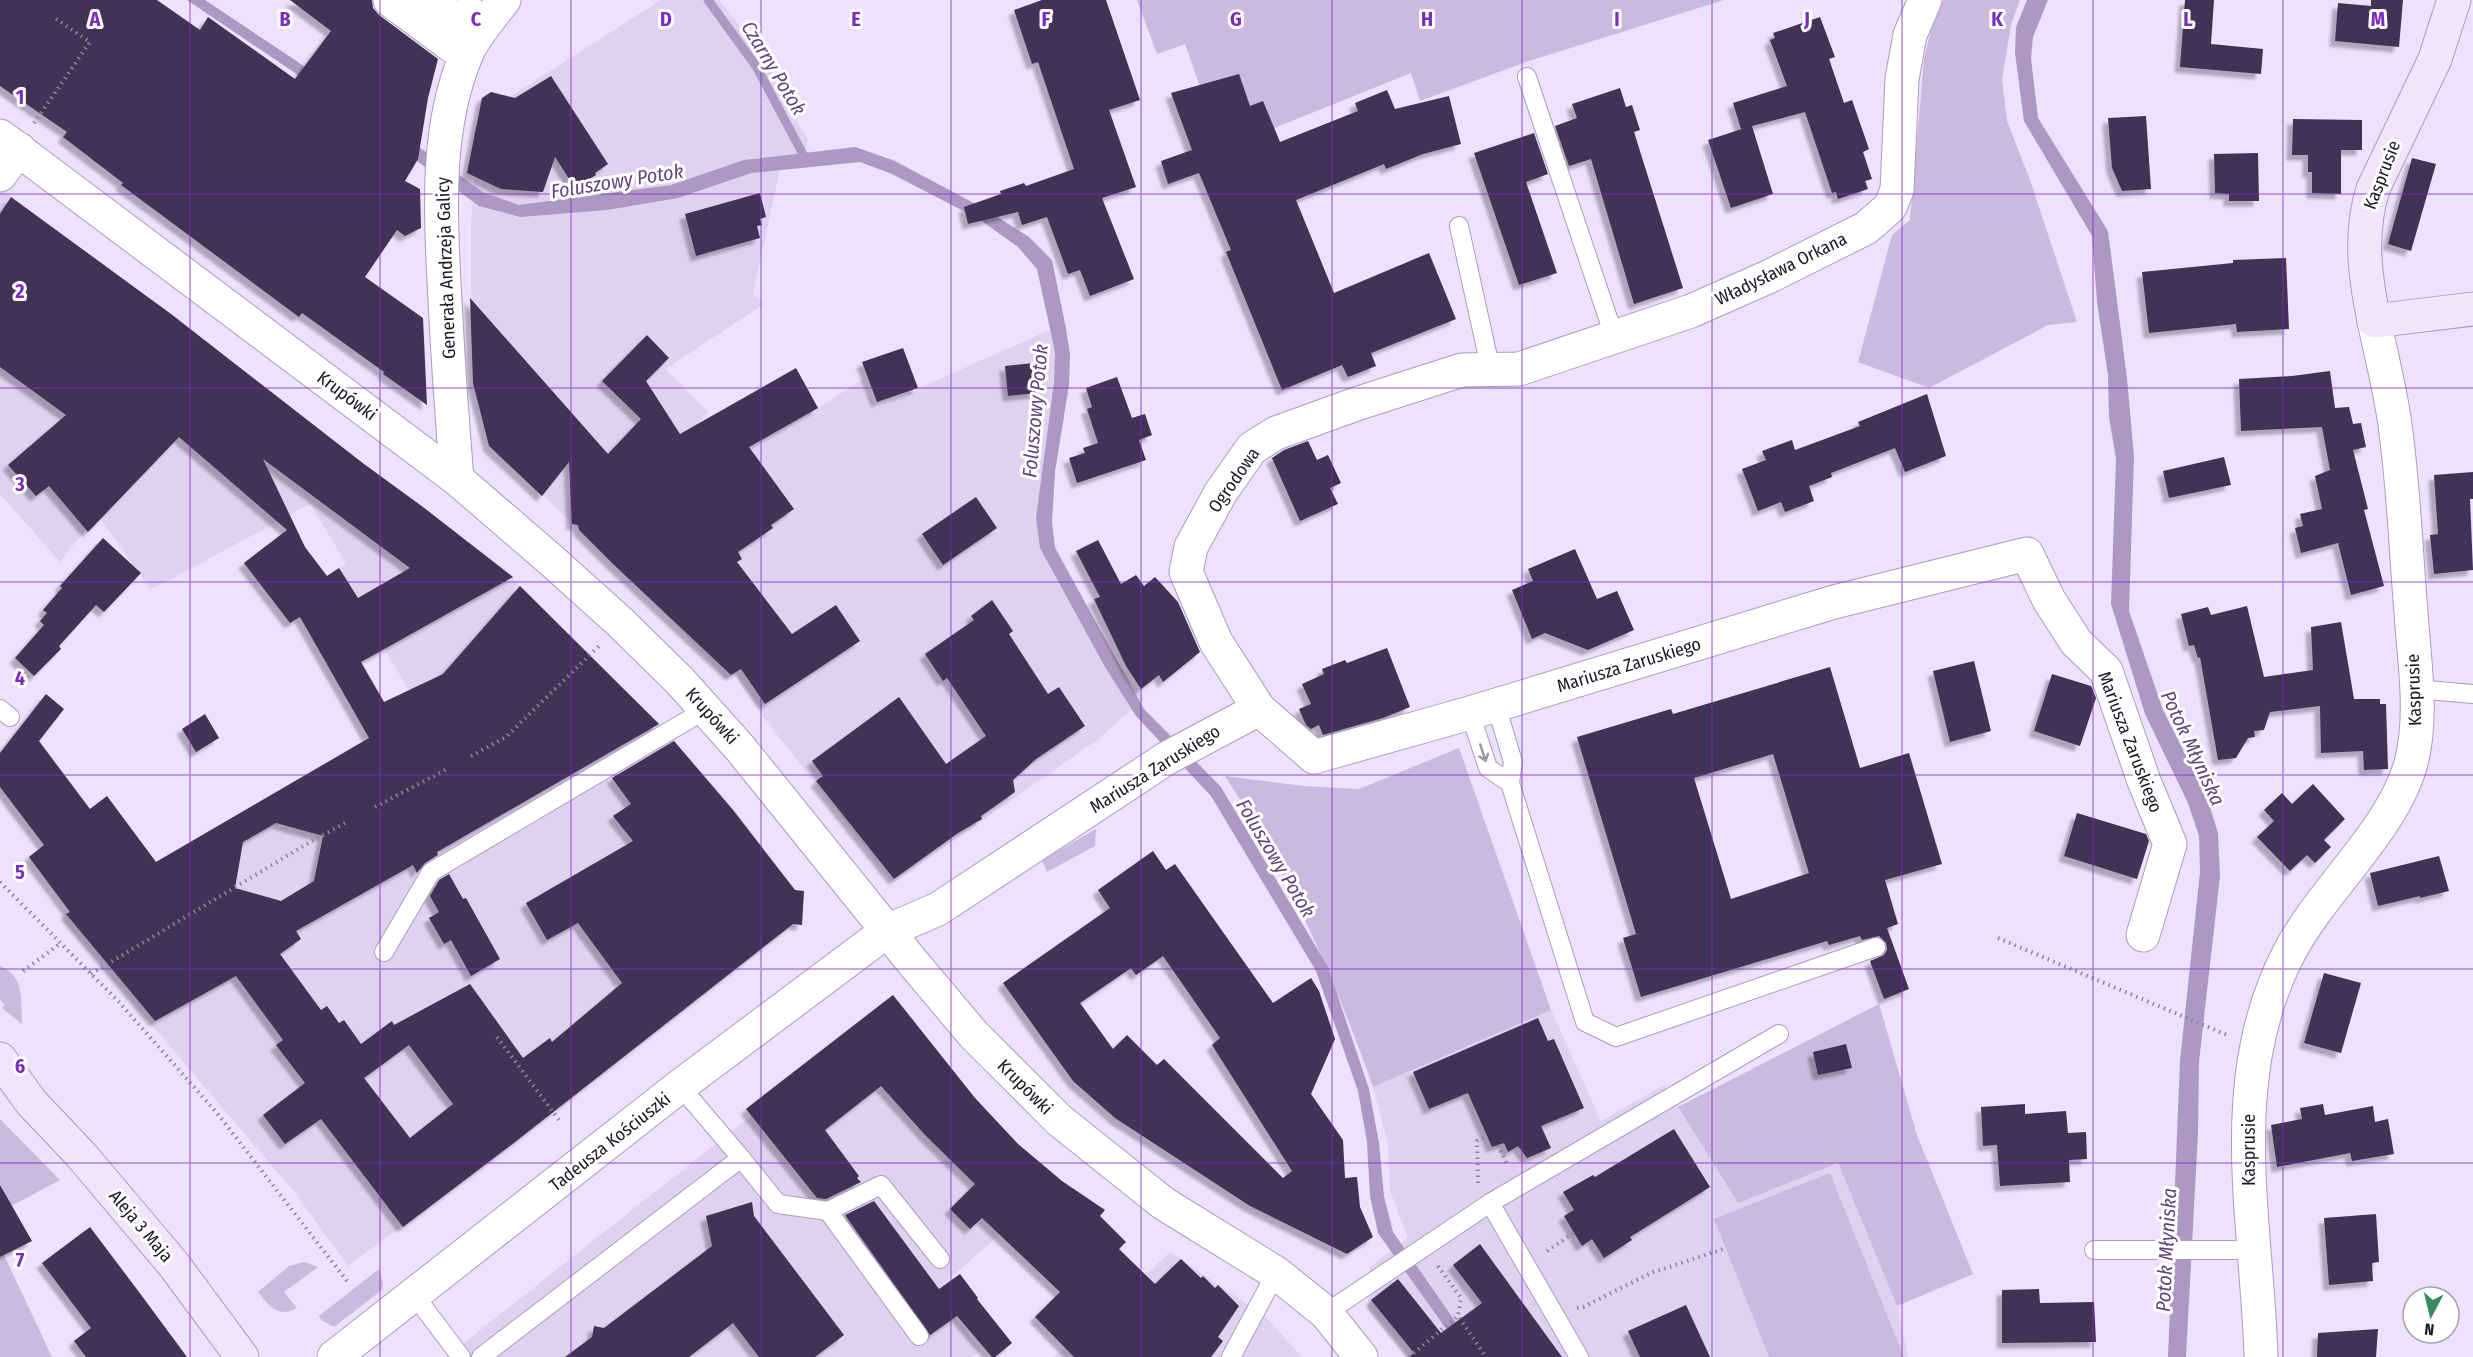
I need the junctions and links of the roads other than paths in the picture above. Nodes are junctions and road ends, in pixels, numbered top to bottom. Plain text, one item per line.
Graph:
1 (390, 0) edge
2 (429, 0) edge
3 (504, 0) edge
4 (1925, 0) edge
5 (2454, 0) edge
6 (472, 21) edge
7 (1527, 77) dead end
8 (9, 152) edge
9 (1459, 226) dead end
10 (2473, 309) edge
11 (2374, 321) junction
12 (1614, 336) junction
13 (1477, 370) junction
14 (457, 479) junction
15 (2416, 688) junction
16 (2473, 694) edge
17 (1258, 709) junction
18 (1483, 709) junction
19 (705, 710) junction
20 (1510, 783) junction
21 (887, 931) junction
22 (2143, 935) dead end
23 (1876, 947) dead end
24 (384, 952) dead end
25 (1779, 1034) dead end
26 (0, 1059) edge
27 (0, 1081) edge
28 (680, 1086) junction
29 (31, 1102) junction
30 (741, 1158) junction
31 (1485, 1206) junction
32 (828, 1211) junction
33 (2094, 1250) dead end
34 (2254, 1250) junction
35 (940, 1259) dead end
36 (1276, 1273) junction
37 (415, 1296) junction
38 (1326, 1313) junction
39 (919, 1336) dead end
40 (242, 1357) edge
41 (334, 1357) edge
42 (461, 1357) edge
43 (481, 1357) edge
44 (1231, 1357) edge
45 (1361, 1357) edge
46 (1579, 1357) edge
47 (2261, 1357) edge

1 - 6 street
2 - 6 street
3 - 6 street, Generała Andrzeja Galicy
4 - 12 street, Władysława Orkana
5 - 11 street, Kasprusie
6 - 14 street, Generała Andrzeja Galicy
7 - 12 lane
8 - 14 street, Krupówki
9 - 13 lane
10 - 11 street
11 - 15 street, Kasprusie
12 - 13 street, Władysława Orkana
13 - 17 street, Ogrodowa
14 - 19 street, Krupówki
15 - 16 lane
15 - 34 street, Kasprusie
17 - 18 street, Mariusza Zaruskiego
17 - 21 street, Mariusza Zaruskiego
18 - 20 lane
18 -> 20 lane
18 - 22 street, Mariusza Zaruskiego
19 - 21 street, Krupówki
19 - 24 lane
20 - 23 lane
21 - 28 street, Tadeusza Kościuszki
21 - 36 street, Krupówki
25 - 31 lane
26 - 29 street, Aleja 3 Maja
27 - 29 street, Aleja 3 Maja
28 - 30 lane
28 - 37 street, Tadeusza Kościuszki
29 - 40 street, Aleja 3 Maja
30 - 32 lane
30 - 43 lane
31 - 38 lane
31 - 46 lane
32 - 35 lane
32 - 39 lane
33 - 34 lane
34 - 47 street, Kasprusie
36 - 38 street, Krupówki
36 - 44 lane
37 - 41 street, Tadeusza Kościuszki
37 - 42 lane
38 - 45 street, Krupówki

